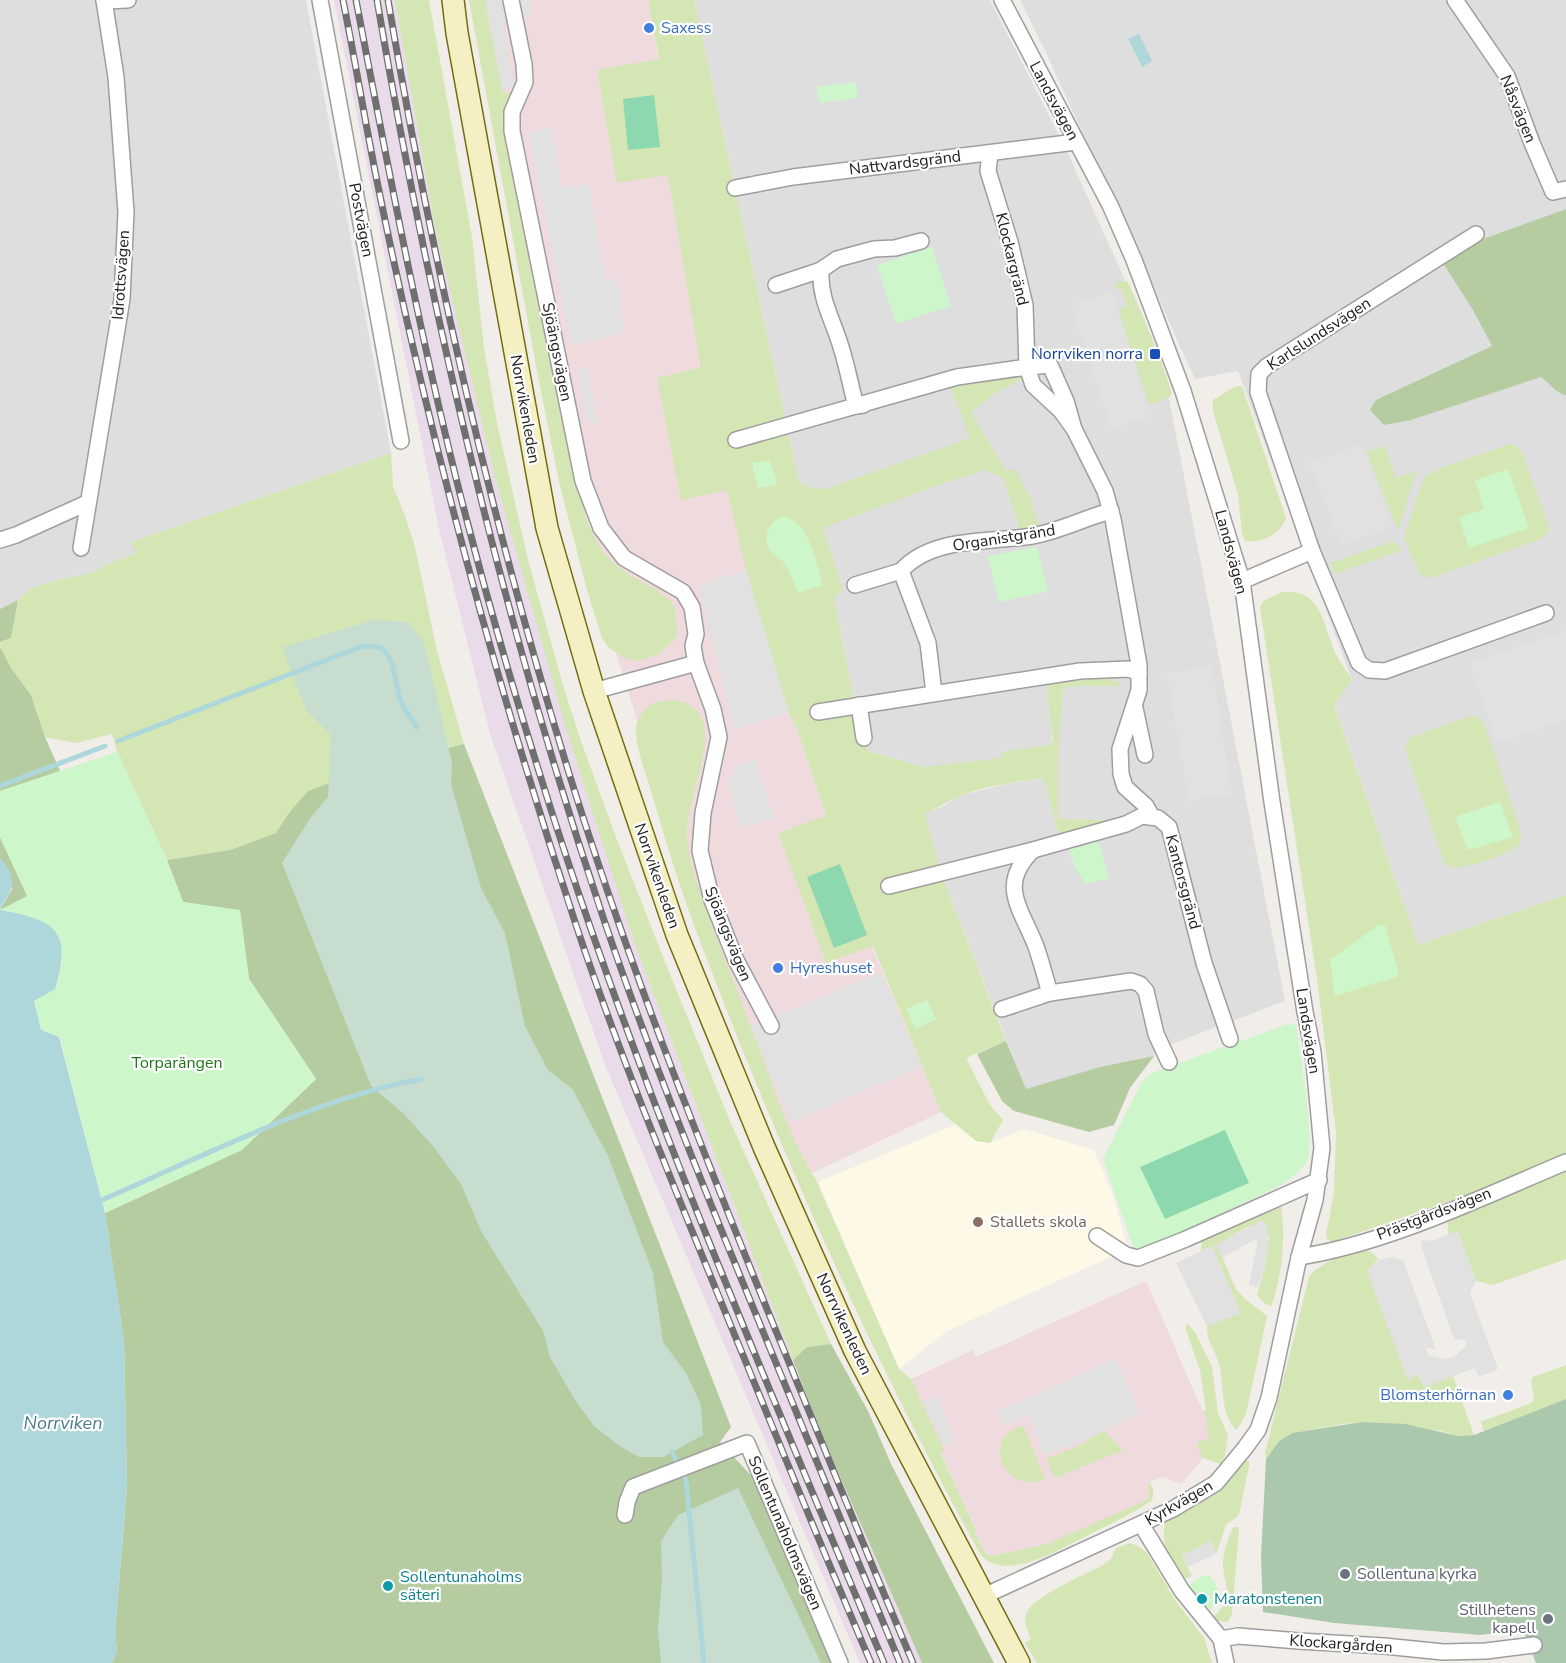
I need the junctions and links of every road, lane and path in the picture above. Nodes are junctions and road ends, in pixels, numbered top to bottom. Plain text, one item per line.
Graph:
1 (104, 0) edge
2 (128, 0) edge
3 (320, 0) edge
4 (451, 0) edge
5 (511, 0) edge
6 (1002, 0) edge
7 (1455, 0) edge
8 (1076, 142) junction
9 (990, 154) junction
10 (735, 188) dead end
11 (1560, 191) edge
12 (1476, 234) dead end
13 (921, 241) dead end
14 (821, 270) junction
15 (776, 285) dead end
16 (1027, 367) junction
17 (863, 405) junction
18 (1074, 429) junction
19 (736, 440) dead end
20 (401, 441) dead end
21 (87, 503) junction
22 (1111, 511) junction
23 (0, 540) edge
24 (81, 548) dead end
25 (1312, 551) junction
26 (901, 571) junction
27 (1242, 581) junction
28 (855, 585) dead end
29 (1546, 613) dead end
30 (696, 663) junction
31 (1139, 673) junction
32 (594, 691) junction
33 (934, 693) junction
34 (859, 705) junction
35 (1135, 705) junction
36 (818, 712) dead end
37 (864, 738) dead end
38 (1145, 755) dead end
39 (1152, 817) junction
40 (1033, 850) junction
41 (889, 886) dead end
42 (1050, 993) junction
43 (1002, 1009) dead end
44 (771, 1026) dead end
45 (1230, 1039) dead end
46 (1168, 1062) dead end
47 (1566, 1162) edge
48 (1319, 1179) junction
49 (1097, 1236) dead end
50 (1299, 1257) junction
51 (625, 1515) dead end
52 (1141, 1524) junction
53 (984, 1596) junction
54 (1221, 1639) junction
55 (1534, 1645) dead end
56 (840, 1663) edge
57 (1019, 1663) edge
58 (1226, 1663) edge

1 - 2 street
1 - 21 street, Idrottsvägen
3 - 20 street, Postvägen
4 - 32 main road, Norrvikenleden
5 - 30 street, Sjöängsvägen
6 - 8 street, Landsvägen
7 - 11 street, Nåsvägen
8 - 9 street, Nattvardsgränd
8 - 27 street, Landsvägen
9 - 10 street, Nattvardsgränd
9 - 16 street, Klockargränd
12 - 25 street, Karlslundsvägen
13 - 14 street
14 - 15 street
14 - 17 street
16 - 17 street
16 - 18 street
16 - 18 street
17 - 19 street
18 - 22 street
21 - 23 street
21 - 24 street, Idrottsvägen
22 - 26 street, Organistgränd
22 - 31 street
25 - 27 street
25 - 29 street, Karlslundsvägen
26 - 28 street, Organistgränd
26 - 33 street
27 - 48 street, Landsvägen
30 - 32 street
30 - 44 street, Sjöängsvägen
31 - 33 street
31 - 35 street
32 - 53 main road, Norrvikenleden
33 - 34 street
34 - 36 street
34 - 37 street
35 - 38 street
35 - 39 street
39 - 40 street, Kantorsgränd
39 - 45 street, Kantorsgränd
40 - 41 street, Kantorsgränd
40 - 42 street
42 - 43 street
42 - 46 street
47 - 50 street, Prästgårdsvägen
48 - 49 street
48 - 50 street, Landsvägen
50 - 52 street, Kyrkvägen
51 - 56 street, Sollentunaholmsvägen
52 - 53 street, Kyrkvägen
52 - 54 street
53 - 57 main road, Norrvikenleden
54 - 55 street, Klockargården
54 - 58 street

